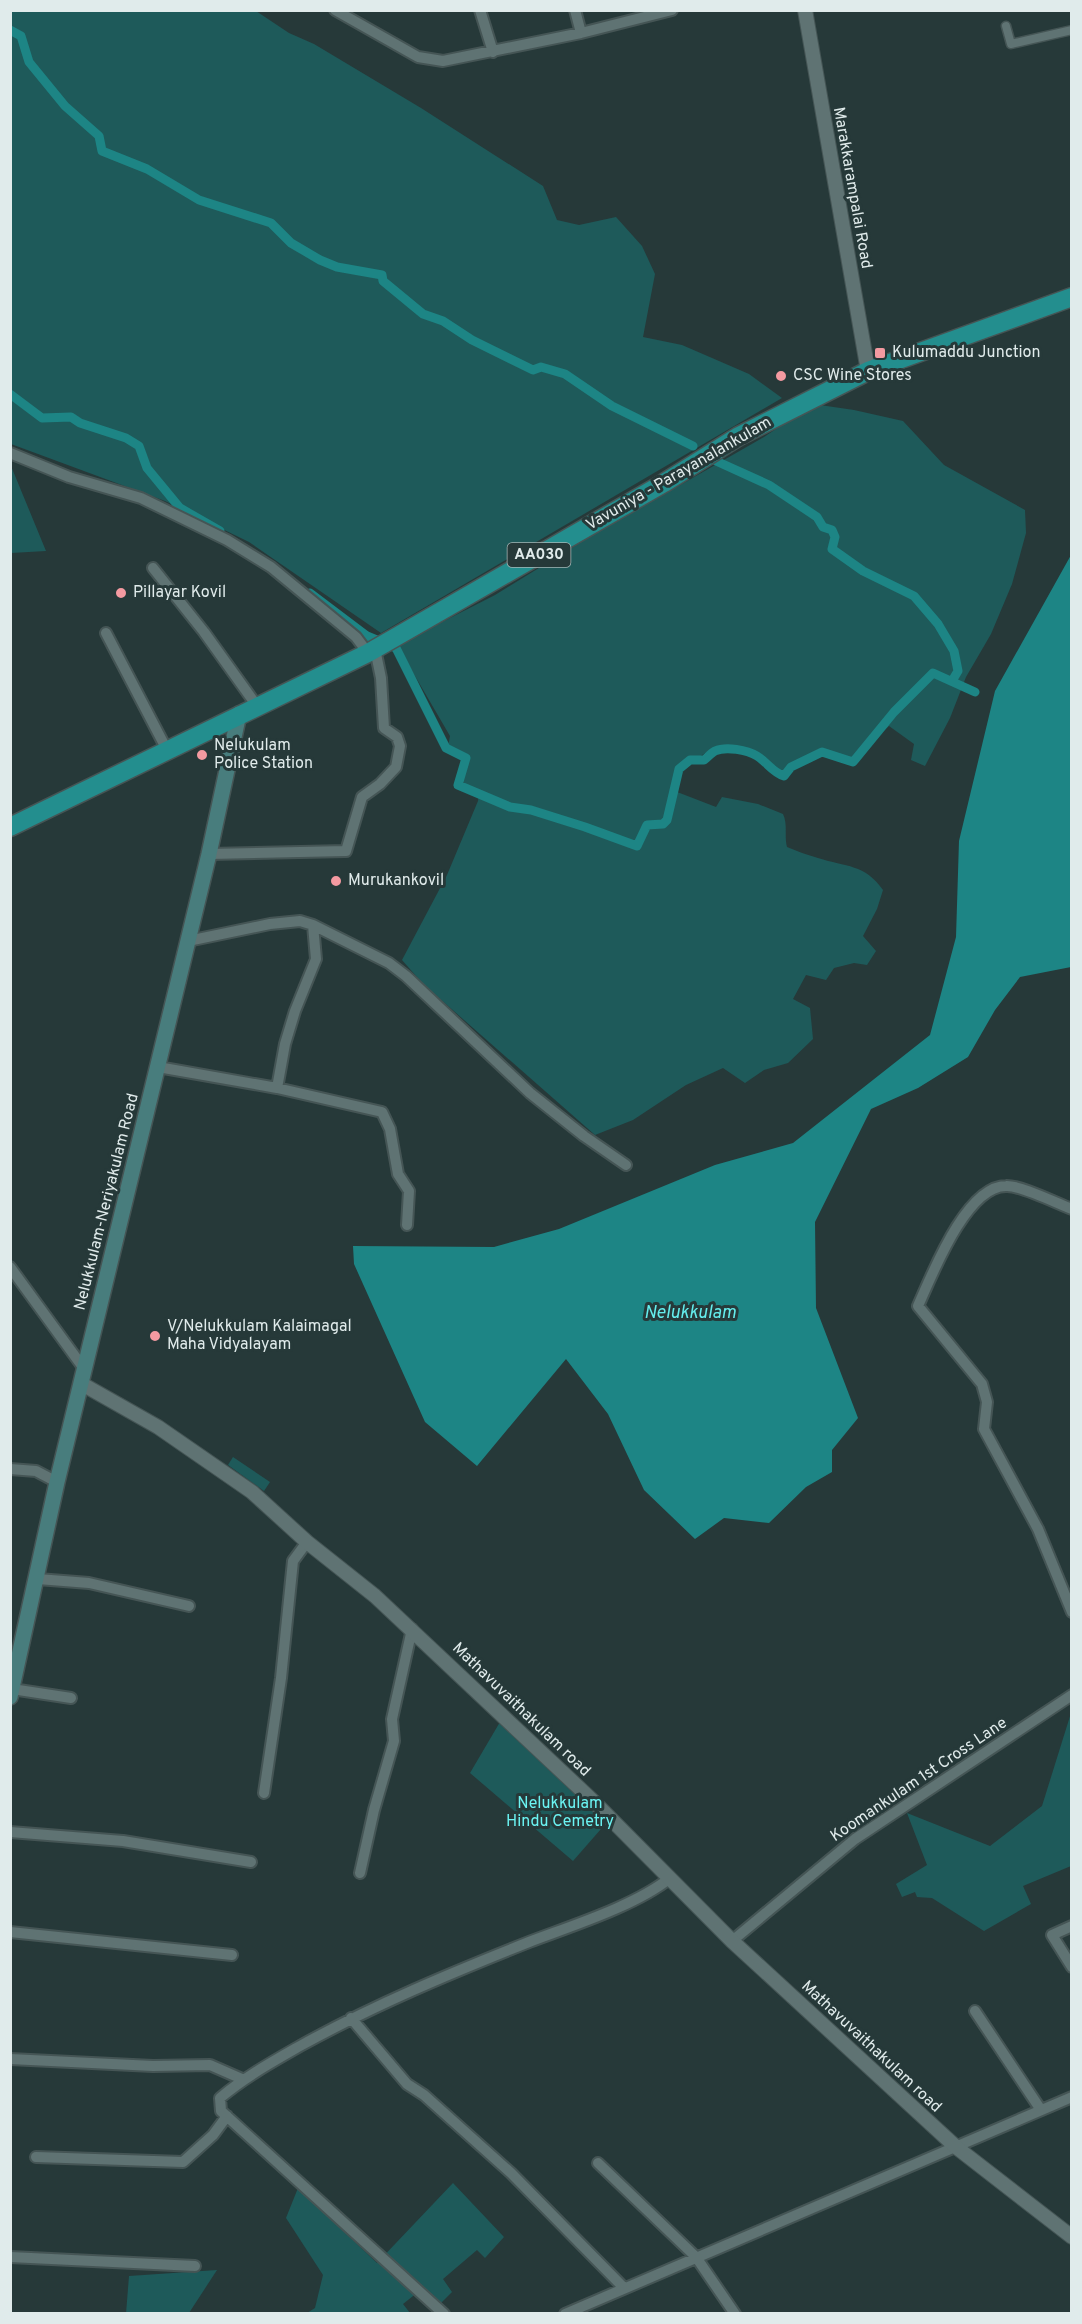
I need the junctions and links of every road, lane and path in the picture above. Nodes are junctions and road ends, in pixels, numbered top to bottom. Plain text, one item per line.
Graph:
1 (335, 10) edge
2 (480, 10) edge
3 (575, 10) edge
4 (805, 10) edge
5 (669, 11) edge
6 (1006, 26) dead end
7 (1071, 30) edge
8 (581, 33) junction
9 (493, 52) junction
10 (1071, 297) edge
11 (868, 371) junction
12 (10, 453) edge
13 (153, 568) dead end
14 (106, 633) dead end
15 (372, 651) junction
16 (258, 706) junction
17 (239, 714) junction
18 (166, 750) junction
19 (10, 827) edge
20 (209, 854) junction
21 (313, 925) junction
22 (188, 941) junction
23 (158, 1067) junction
24 (277, 1088) junction
25 (626, 1165) dead end
26 (1071, 1209) edge
27 (407, 1226) dead end
28 (10, 1267) edge
29 (15, 1278) edge
30 (84, 1377) junction
31 (10, 1469) edge
32 (57, 1482) junction
33 (307, 1542) junction
34 (38, 1579) junction
35 (189, 1606) dead end
36 (1071, 1612) edge
37 (412, 1629) junction
38 (11, 1693) edge
39 (1071, 1695) edge
40 (71, 1698) dead end
41 (264, 1793) dead end
42 (10, 1832) edge
43 (251, 1862) dead end
44 (360, 1873) dead end
45 (670, 1878) junction
46 (1071, 1926) edge
47 (10, 1932) edge
48 (732, 1941) junction
49 (232, 1955) dead end
50 (1071, 1966) edge
51 (975, 2012) dead end
52 (351, 2018) junction
53 (10, 2059) edge
54 (242, 2079) junction
55 (1071, 2097) edge
56 (1041, 2110) junction
57 (227, 2116) junction
58 (956, 2147) junction
59 (36, 2157) dead end
60 (598, 2163) dead end
61 (1071, 2237) edge
62 (10, 2257) edge
63 (696, 2257) junction
64 (195, 2266) dead end
65 (624, 2288) junction
66 (444, 2313) edge
67 (566, 2313) edge
68 (735, 2313) edge

1 - 9 street
2 - 9 street
3 - 8 street
4 - 11 street, Marakkarampalai Road
5 - 8 street
6 - 7 street
8 - 9 street
10 - 11 highway, Vavuniya - Parayanalankulam / AA030
11 - 15 highway, Vavuniya - Parayanalankulam / AA030
12 - 15 street
13 - 16 street
14 - 18 street
15 - 16 highway, Vavuniya - Parayanalankulam / AA030
15 - 20 street
16 - 17 highway, Vavuniya - Parayanalankulam / AA030
17 - 18 highway, Vavuniya - Parayanalankulam / AA030
17 - 20 main road, Nelukkulam-Neriyakulam Road
18 - 19 highway, Vavuniya - Parayanalankulam / AA030
20 - 22 main road, Nelukkulam-Neriyakulam Road
21 - 22 street
21 - 24 street
21 - 25 street
22 - 23 main road, Nelukkulam-Neriyakulam Road
23 - 24 street
23 - 30 main road, Nelukkulam-Neriyakulam Road
24 - 27 street
26 - 36 street
28 - 29 street
29 - 30 street
30 - 32 main road, Nelukkulam-Neriyakulam Road
30 - 33 street, Mathavuvaithakulam road
31 - 32 street
32 - 34 main road, Nelukkulam-Neriyakulam Road
33 - 37 street, Mathavuvaithakulam road
33 - 41 street
34 - 35 street
34 - 38 main road, Nelukkulam-Neriyakulam Road
37 - 44 street
37 - 45 street, Mathavuvaithakulam road
38 - 40 street
39 - 48 street, Koomankulam 1st Cross Lane
42 - 43 street
45 - 48 street, Mathavuvaithakulam road
45 - 52 street
46 - 50 street
47 - 49 street
48 - 58 street, Mathavuvaithakulam road
51 - 56 street
52 - 54 street
52 - 65 street
53 - 54 street
54 - 57 street
55 - 56 street
56 - 58 street
57 - 59 street
57 - 66 street
58 - 61 street, Mathavuvaithakulam road
58 - 63 street
60 - 63 street
62 - 64 street
63 - 65 street
63 - 68 street
65 - 67 street

